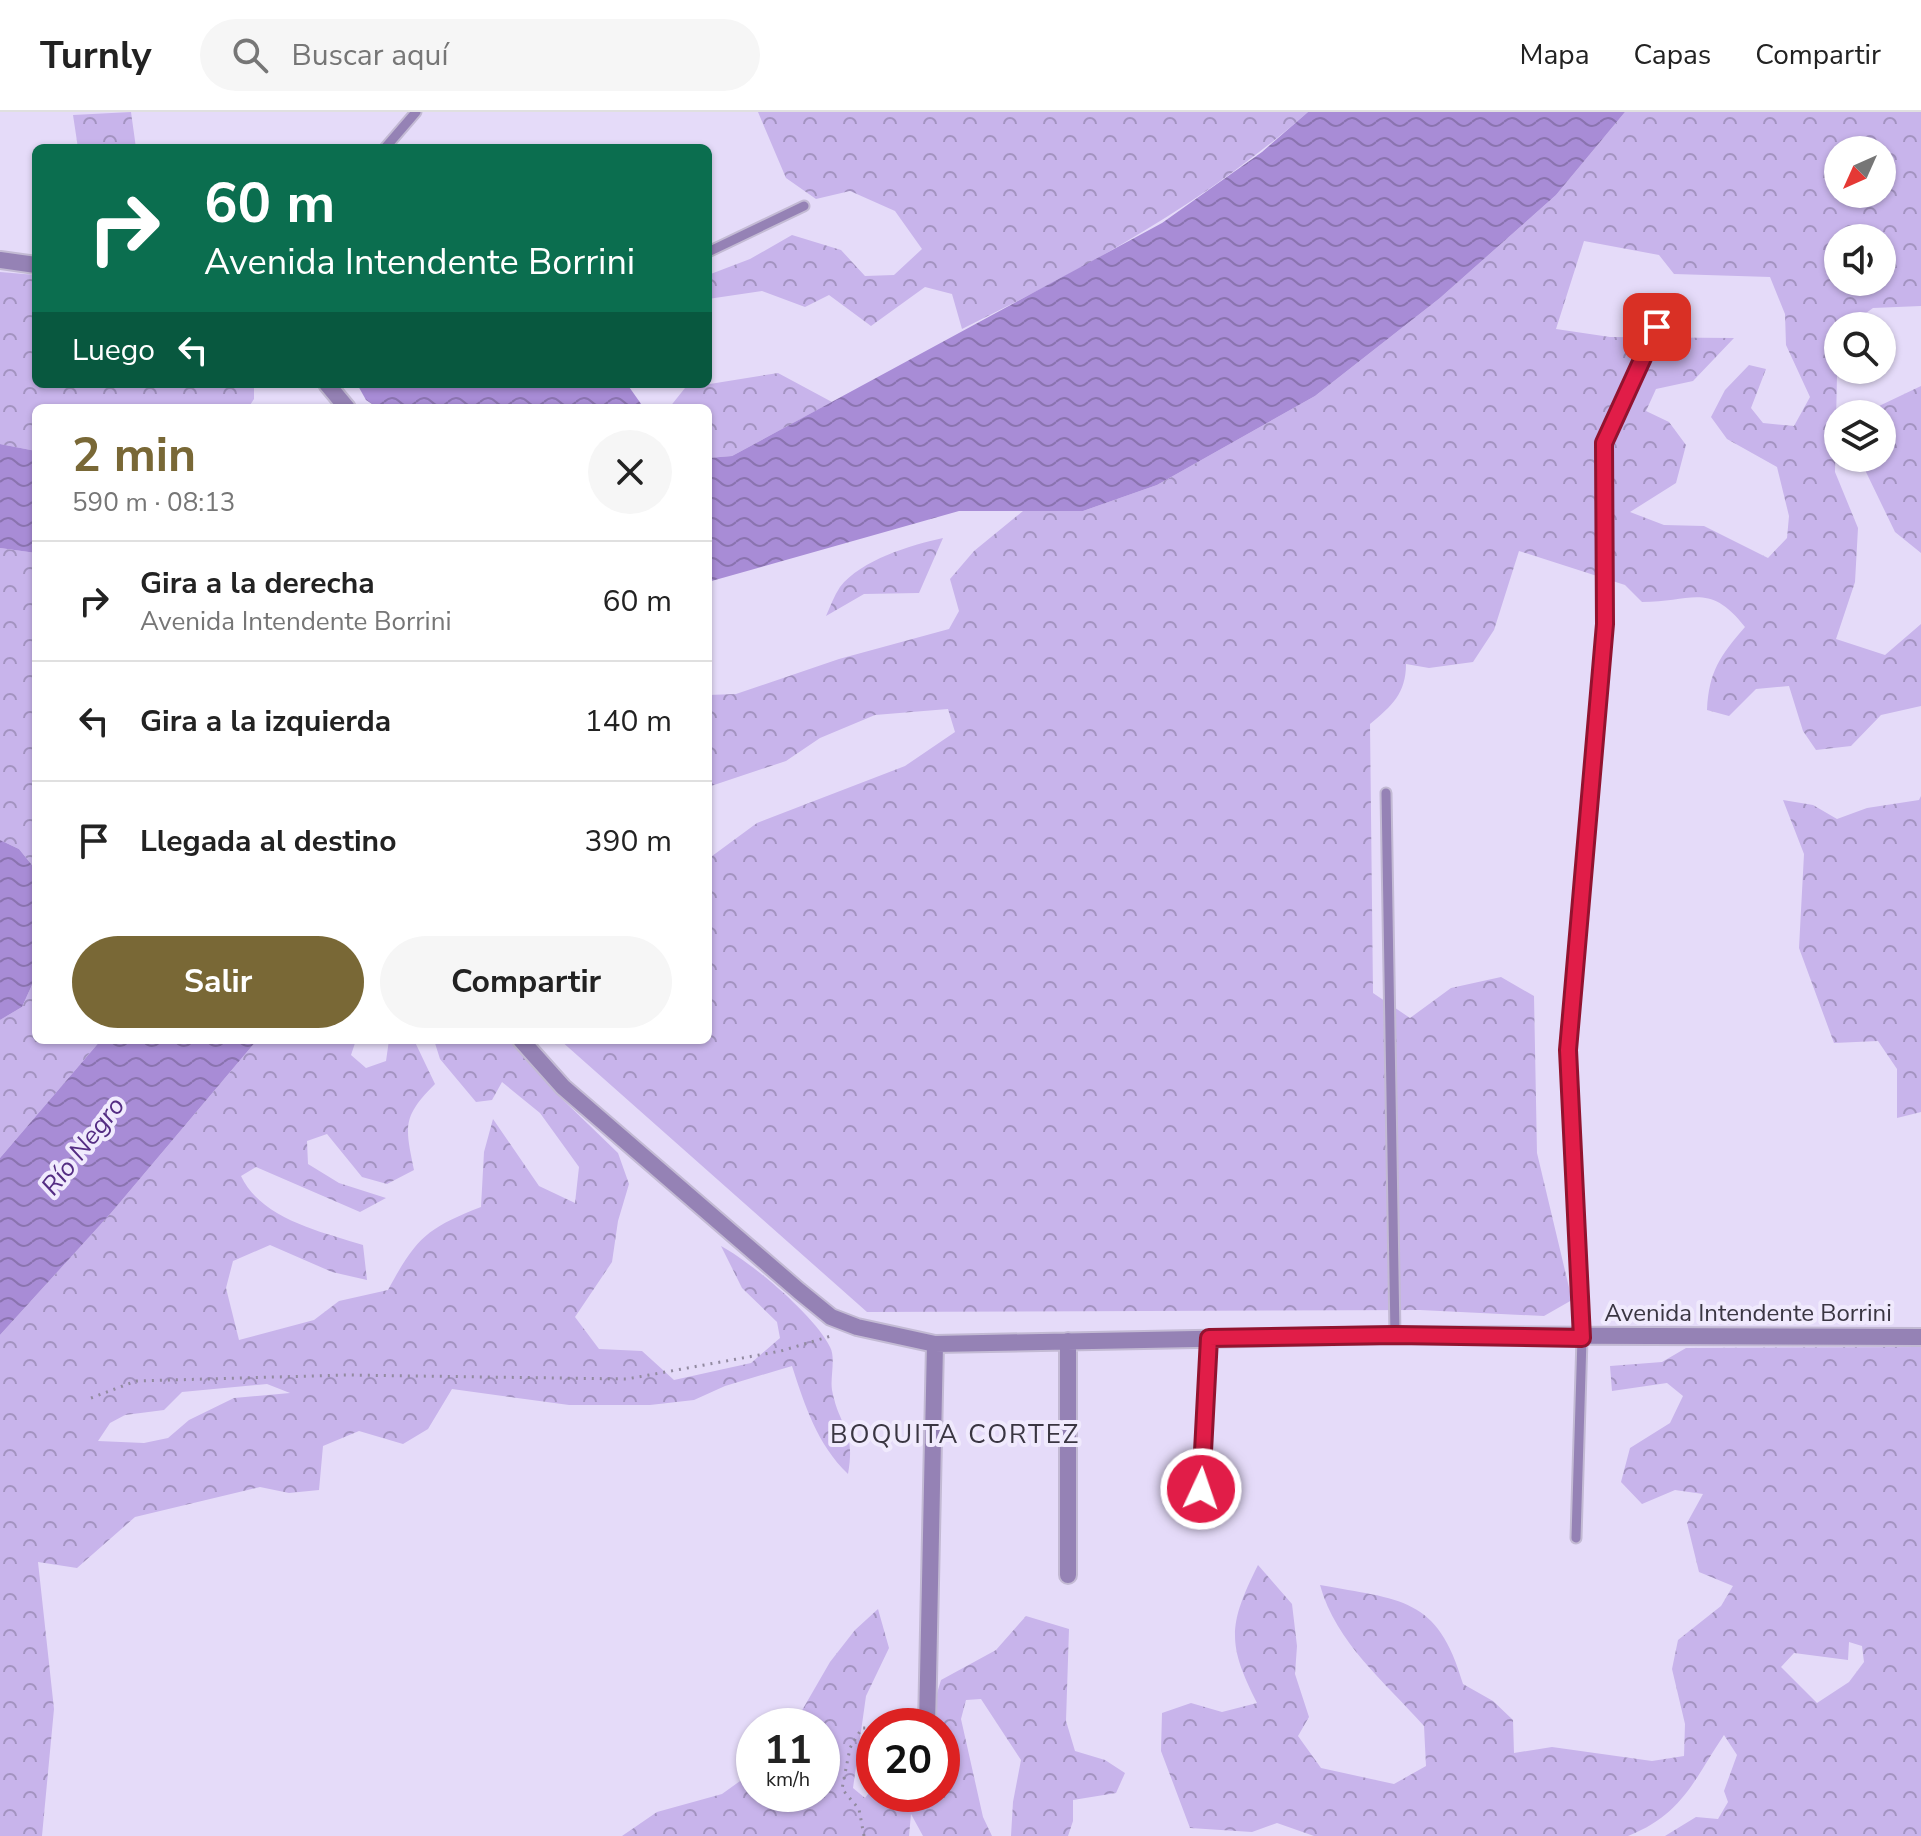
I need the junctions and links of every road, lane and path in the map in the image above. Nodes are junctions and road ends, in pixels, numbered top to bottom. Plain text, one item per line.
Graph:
1 (416, 112) edge
2 (388, 144) edge
3 (804, 206) dead end
4 (712, 250) edge
5 (0, 260) edge
6 (32, 264) edge
7 (1657, 327) dead end
8 (330, 388) edge
9 (344, 404) edge
10 (1386, 793) dead end
11 (525, 1044) edge
12 (857, 1327) junction
13 (1395, 1335) junction
14 (1921, 1337) edge
15 (1209, 1338) junction
16 (1582, 1338) junction
17 (1068, 1341) junction
18 (935, 1344) junction
19 (91, 1398) dead end
20 (1201, 1489) dead end
21 (1576, 1538) dead end
22 (1068, 1575) dead end
23 (927, 1708) edge
24 (856, 1738) edge
25 (856, 1805) edge
26 (860, 1812) edge
27 (864, 1836) edge

1 - 2 lane
3 - 4 lane
5 - 6 street
7 - 16 lane
8 - 9 street
10 - 13 lane
11 - 12 street, Avenida Intendente Borrini
12 - 18 street, Avenida Intendente Borrini
12 - 19 path
13 - 15 street, Avenida Intendente Borrini
13 - 16 street, Avenida Intendente Borrini
14 - 16 street, Avenida Intendente Borrini
15 - 17 street, Avenida Intendente Borrini
15 - 20 lane
16 - 21 lane
17 - 18 street, Avenida Intendente Borrini
17 - 22 street
18 - 23 street
24 - 25 path
26 - 27 path

